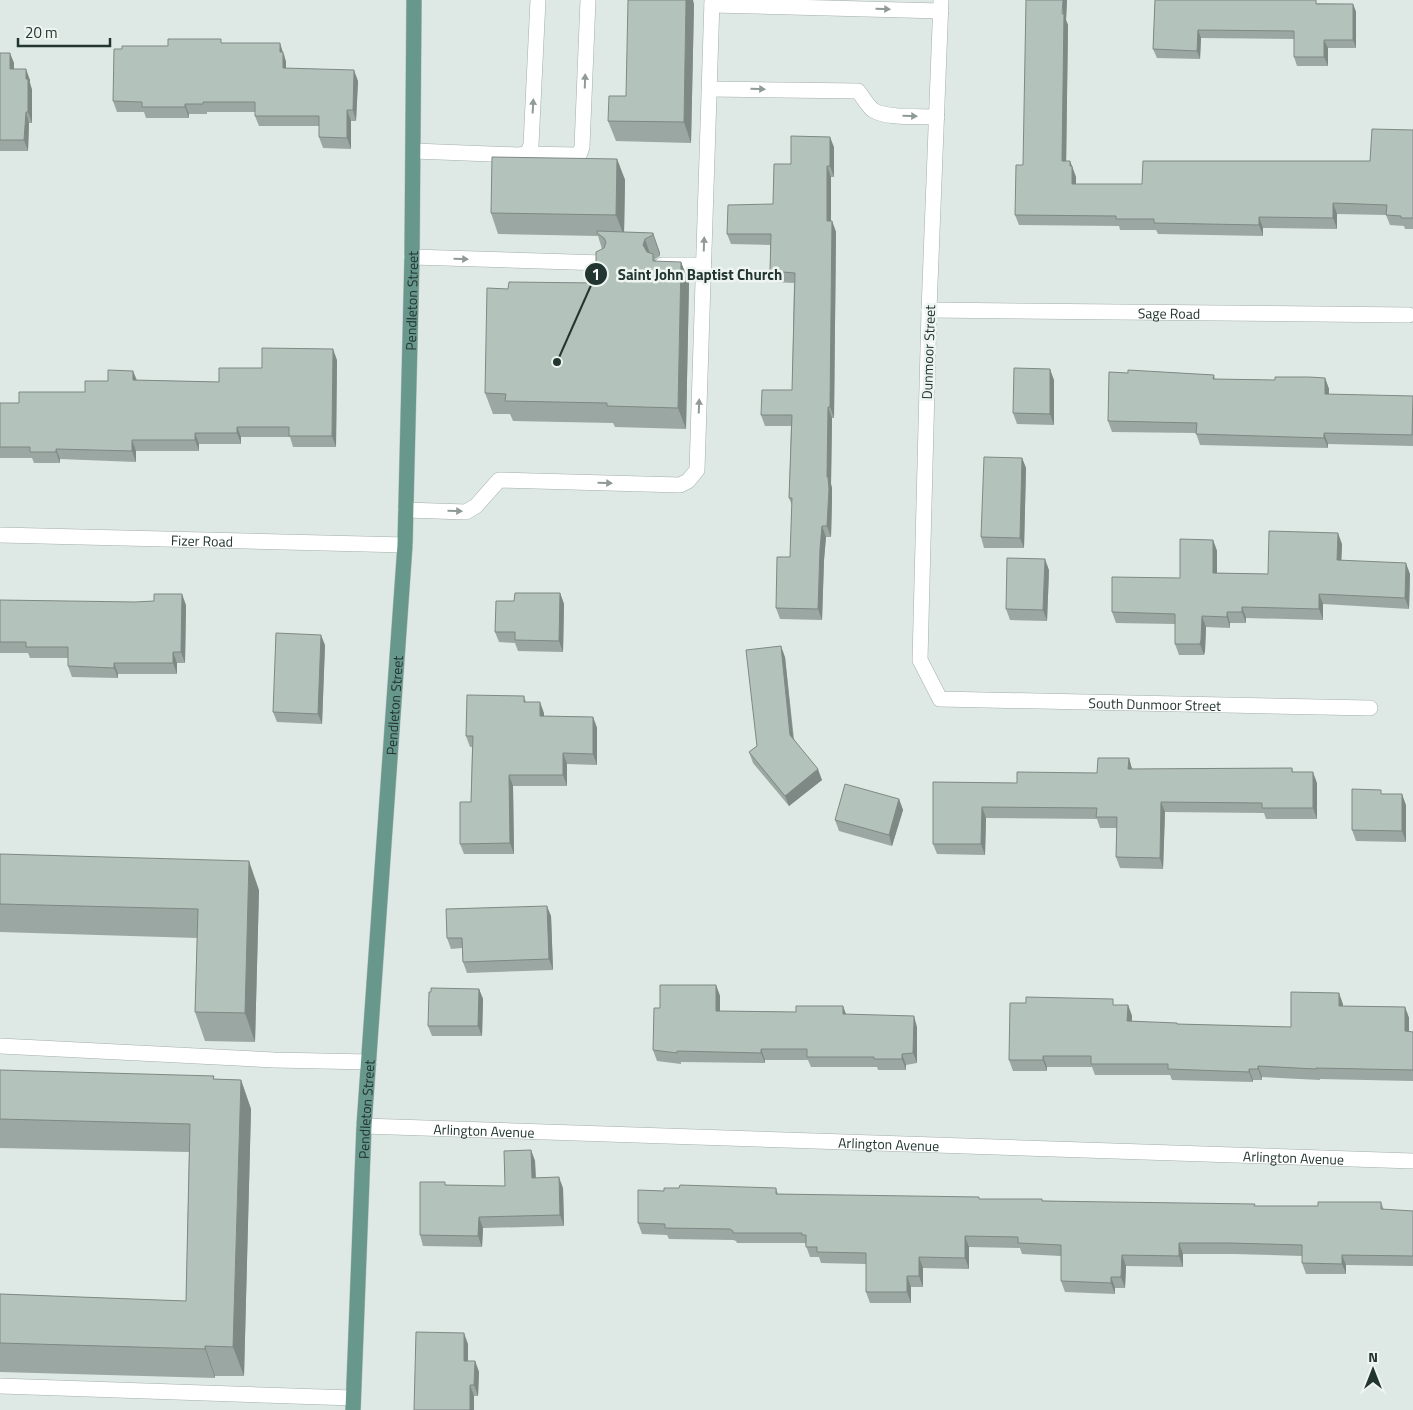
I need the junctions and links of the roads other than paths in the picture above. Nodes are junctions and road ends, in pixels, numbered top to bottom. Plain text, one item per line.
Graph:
1 (414, 0) edge
2 (538, 0) edge
3 (588, 0) edge
4 (712, 2) edge
5 (941, 5) edge
6 (710, 89) junction
7 (937, 116) junction
8 (414, 151) junction
9 (527, 154) junction
10 (412, 257) junction
11 (604, 263) edge
12 (660, 265) edge
13 (704, 265) junction
14 (929, 310) junction
15 (1408, 315) dead end
16 (406, 510) junction
17 (0, 535) edge
18 (405, 545) junction
19 (940, 698) joint
20 (1370, 708) dead end
21 (0, 1046) edge
22 (369, 1062) junction
23 (364, 1126) junction
24 (1413, 1161) edge
25 (0, 1386) edge
26 (353, 1404) edge

1 - 8 main road, Pendleton Street
9 -> 2 street
9 -> 3 street
4 -> 5 street
4 - 6 street
5 - 7 street, Dunmoor Street
6 -> 7 street
13 -> 6 street
7 - 14 street, Dunmoor Street
8 - 9 street
8 - 10 main road, Pendleton Street
10 -> 11 street
10 - 16 main road, Pendleton Street
12 - 13 street
16 -> 13 street
14 - 15 street, Sage Road
14 - 19 street, Dunmoor Street
16 - 18 main road, Pendleton Street
17 - 18 street, Fizer Road
18 - 22 main road, Pendleton Street
19 - 20 street, South Dunmoor Street
21 - 22 street
22 - 23 main road, Pendleton Street
23 - 24 street, Arlington Avenue
23 - 26 main road, Pendleton Street
25 - 26 street

